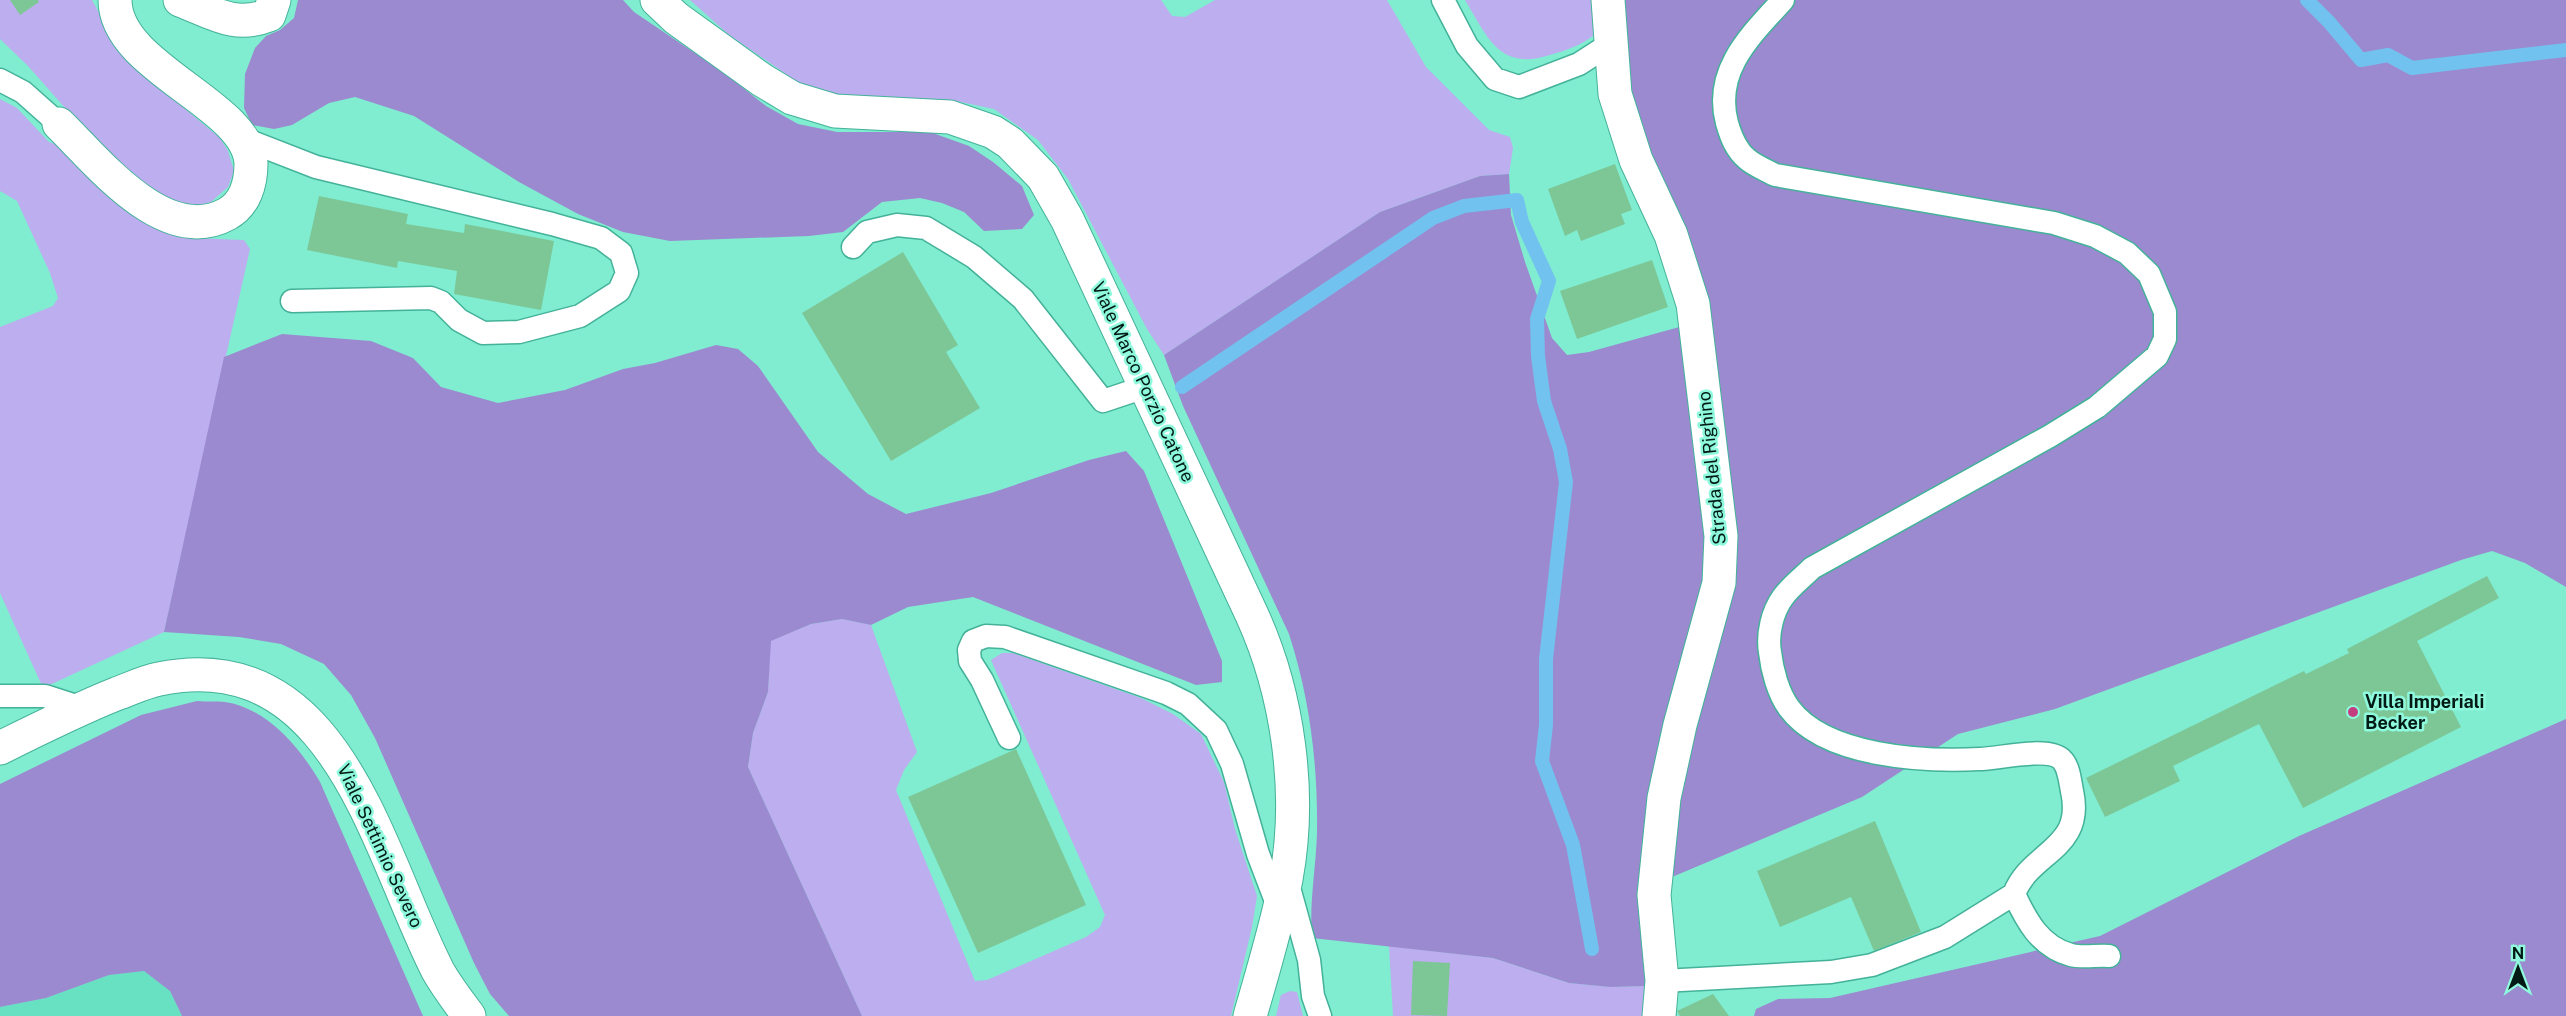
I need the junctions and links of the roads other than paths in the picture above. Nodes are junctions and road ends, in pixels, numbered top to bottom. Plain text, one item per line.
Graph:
1 (115, 0) edge
2 (180, 0) edge
3 (274, 0) edge
4 (657, 0) edge
5 (1443, 0) edge
6 (1608, 0) edge
7 (1783, 0) edge
8 (1610, 44) junction
9 (0, 80) edge
10 (59, 124) joint
11 (244, 139) junction
12 (853, 247) dead end
13 (292, 301) dead end
14 (1145, 387) junction
15 (0, 696) edge
16 (82, 708) junction
17 (1009, 738) dead end
18 (0, 748) edge
19 (1286, 877) junction
20 (2014, 894) junction
21 (1279, 909) junction
22 (2109, 956) dead end
23 (1662, 981) junction
24 (469, 1016) edge
25 (1250, 1016) edge
26 (1320, 1016) edge
27 (1659, 1016) edge

1 - 11 street
2 - 3 street
4 - 14 street, Viale Marco Porzio Catone
5 - 8 lane
6 - 8 street, Strada del Righino
7 - 20 lane
8 - 23 street, Strada del Righino
9 - 10 lane
10 - 11 street
11 - 13 lane
12 - 14 lane
14 - 19 street, Viale Marco Porzio Catone
15 - 16 lane
16 - 18 street, Viale Settimio Severo
16 - 24 street, Viale Settimio Severo
17 - 21 lane
19 - 21 street, Viale Marco Porzio Catone
19 - 26 lane
20 - 22 lane
20 - 23 lane
21 - 25 street, Viale Marco Porzio Catone
23 - 27 street, Strada del Righino

